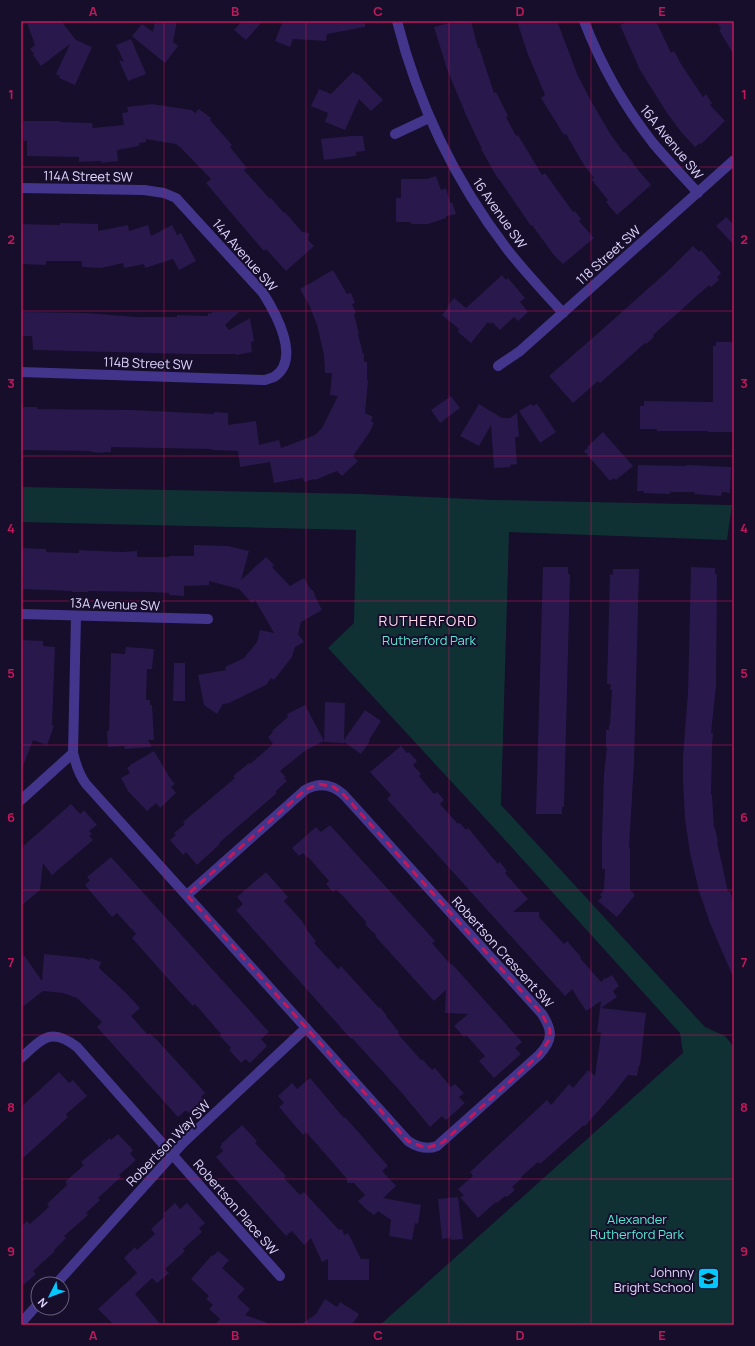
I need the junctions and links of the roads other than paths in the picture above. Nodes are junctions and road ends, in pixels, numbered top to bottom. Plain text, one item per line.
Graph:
1 (397, 21) edge
2 (584, 21) edge
3 (429, 118) junction
4 (395, 134) dead end
5 (734, 160) edge
6 (21, 188) edge
7 (155, 191) joint
8 (698, 193) junction
9 (563, 313) junction
10 (498, 366) dead end
11 (21, 372) edge
12 (274, 377) joint
13 (21, 614) edge
14 (76, 616) junction
15 (208, 619) dead end
16 (73, 753) junction
17 (21, 800) edge
18 (187, 895) junction
19 (306, 1028) junction
20 (21, 1058) edge
21 (172, 1154) junction
22 (63, 1276) edge
23 (280, 1276) dead end
24 (30, 1313) edge
25 (21, 1323) edge

1 - 3 street, 16 Avenue SW
2 - 8 street, 16A Avenue SW
3 - 4 street
3 - 9 street, 16 Avenue SW
5 - 8 street, 118 Street SW
6 - 7 street, 114A Street SW
7 - 12 street, 14A Avenue SW
8 - 9 street, 118 Street SW
9 - 10 street, 118 Street SW
11 - 12 street, 114B Street SW
13 - 14 street, 13A Avenue SW
14 - 15 street, 13A Avenue SW
14 - 16 street, Robertson Crescent SW
16 - 17 street
16 - 18 street, Robertson Crescent SW
18 - 19 street, Robertson Crescent SW
18 - 19 street, Robertson Crescent SW
19 - 21 street, Robertson Way SW
20 - 21 street, Robertson Place SW
21 - 22 street, Robertson Way SW
21 - 23 street, Robertson Place SW
24 - 25 street

